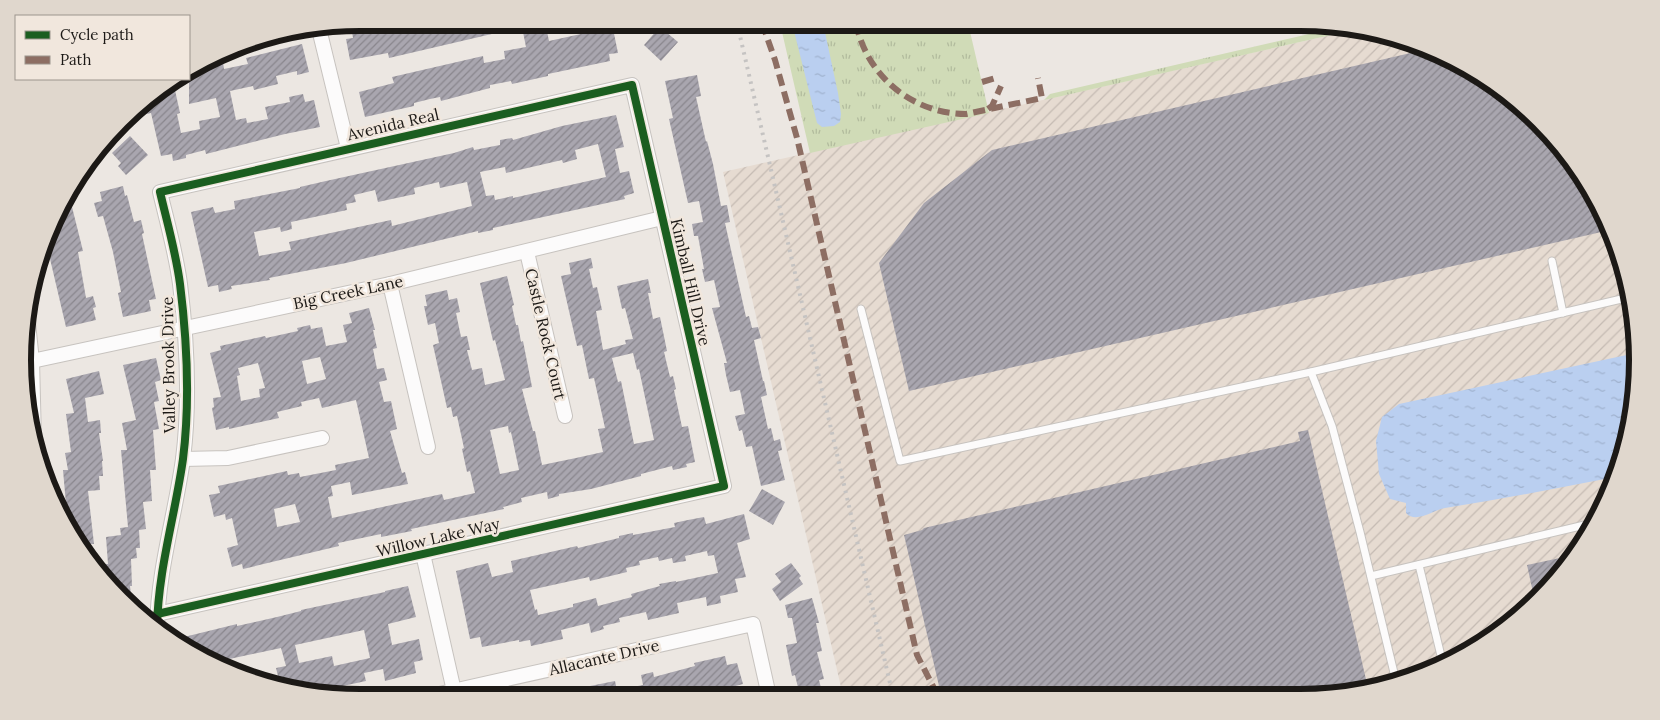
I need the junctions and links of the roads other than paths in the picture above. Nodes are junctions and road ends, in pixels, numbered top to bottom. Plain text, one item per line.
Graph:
1 (320, 34) edge
2 (632, 84) joint
3 (348, 148) junction
4 (160, 192) joint
5 (662, 218) junction
6 (527, 252) junction
7 (1552, 261) dead end
8 (390, 284) junction
9 (1623, 299) edge
10 (860, 308) dead end
11 (1563, 313) junction
12 (184, 328) junction
13 (31, 354) edge
14 (32, 361) junction
15 (1311, 372) junction
16 (33, 390) edge
17 (565, 416) dead end
18 (322, 438) dead end
19 (428, 447) dead end
20 (183, 459) junction
21 (724, 486) joint
22 (1584, 525) edge
23 (423, 554) junction
24 (1419, 565) junction
25 (1370, 576) junction
26 (157, 619) edge
27 (159, 620) edge
28 (1441, 657) edge
29 (1394, 675) edge
30 (454, 689) edge
31 (463, 689) edge
32 (767, 689) edge

1 - 3 street
2 - 3 street, Avenida Real
2 - 5 street, Kimball Hill Drive
3 - 4 street, Avenida Real
4 - 12 street, Valley Brook Drive
5 - 6 street, Big Creek Lane
5 - 21 street, Kimball Hill Drive
6 - 8 street, Big Creek Lane
6 - 17 street, Castle Rock Court
7 - 11 lane
8 - 12 street, Big Creek Lane
8 - 19 street
9 - 11 lane
10 - 15 lane
11 - 15 lane
12 - 14 street, Big Creek Lane
12 - 20 street, Valley Brook Drive
13 - 14 street
14 - 16 street
15 - 25 lane
18 - 20 street
20 - 26 street, Valley Brook Drive
21 - 23 street, Willow Lake Way
22 - 24 lane
23 - 27 street, Willow Lake Way
23 - 30 street
24 - 25 lane
24 - 28 lane
25 - 29 lane
31 - 32 street, Allacante Drive

